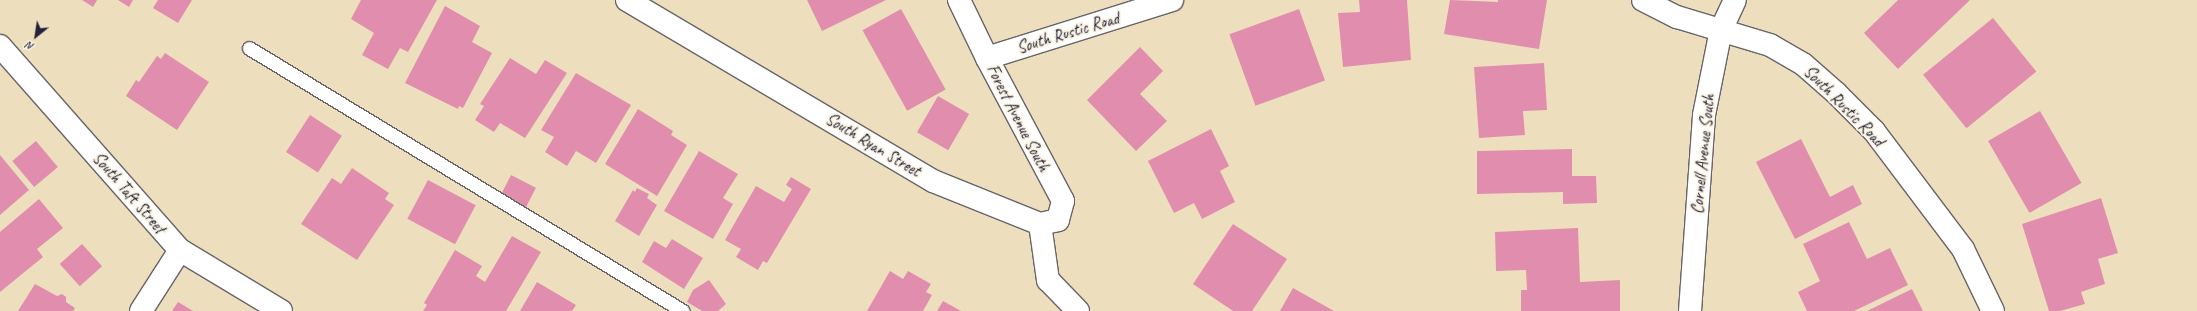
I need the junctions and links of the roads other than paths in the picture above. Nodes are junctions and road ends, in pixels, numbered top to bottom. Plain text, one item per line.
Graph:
1 (628, 0) edge
2 (959, 0) edge
3 (1172, 0) edge
4 (1643, 0) edge
5 (1735, 0) edge
6 (1721, 30) junction
7 (0, 46) edge
8 (249, 48) dead end
9 (987, 58) junction
10 (1040, 224) junction
11 (180, 250) junction
12 (141, 311) edge
13 (281, 311) edge
14 (682, 311) edge
15 (1078, 311) edge
16 (1690, 311) edge
17 (1993, 311) edge

1 - 10 street, South Ryan Street
2 - 9 street, Forest Avenue South
3 - 9 street, South Rustic Road
4 - 6 street, South Rustic Road
5 - 6 street, Cornell Avenue South
6 - 16 street, Cornell Avenue South
6 - 17 street, South Rustic Road
7 - 11 street, South Taft Street
8 - 14 lane
9 - 10 street, Forest Avenue South
10 - 15 street
11 - 12 street
11 - 13 street, South Taft Street

